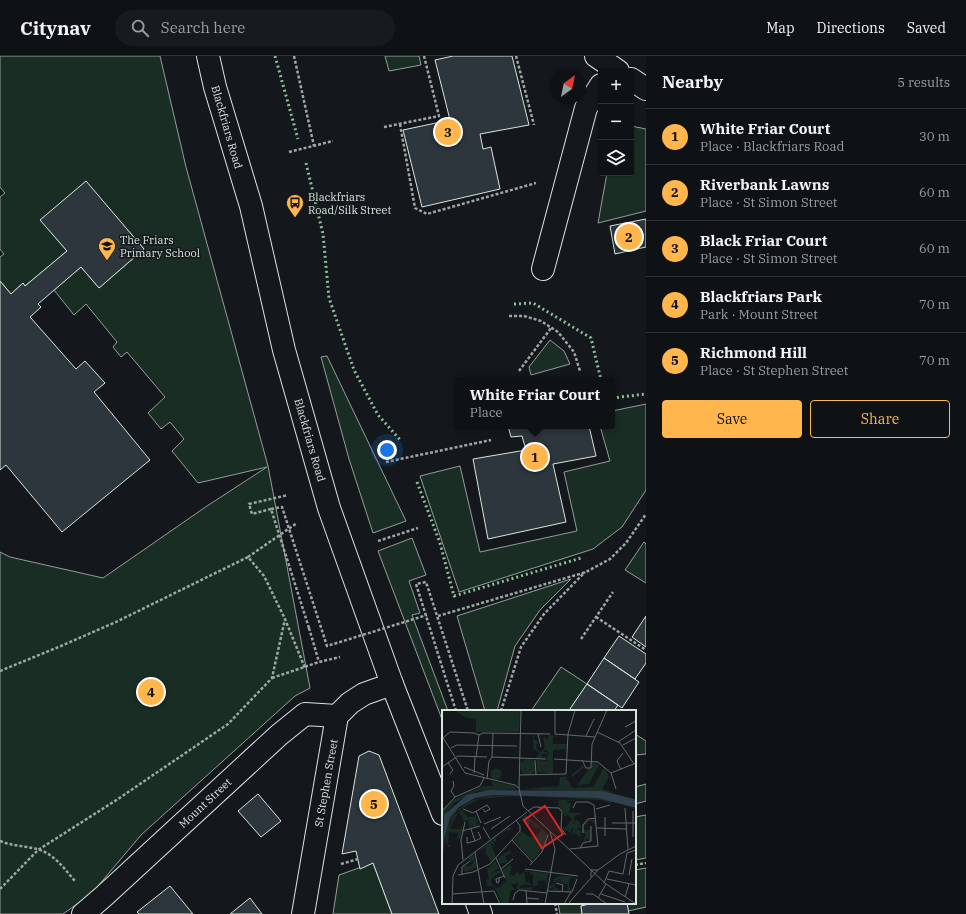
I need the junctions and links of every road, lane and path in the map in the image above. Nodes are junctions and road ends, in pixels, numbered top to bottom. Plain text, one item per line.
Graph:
1 (208, 56) edge
2 (294, 56) edge
3 (424, 56) edge
4 (516, 56) edge
5 (634, 81) edge
6 (598, 87) edge
7 (646, 89) edge
8 (400, 124) junction
9 (534, 125) dead end
10 (384, 127) dead end
11 (333, 140) dead end
12 (314, 146) junction
13 (288, 152) dead end
14 (540, 182) dead end
15 (543, 270) dead end
16 (509, 316) dead end
17 (551, 328) junction
18 (519, 371) dead end
19 (580, 372) dead end
20 (491, 440) dead end
21 (386, 462) dead end
22 (288, 495) dead end
23 (272, 509) junction
24 (646, 514) edge
25 (297, 523) dead end
26 (418, 528) dead end
27 (378, 541) dead end
28 (248, 557) junction
29 (586, 572) junction
30 (613, 592) dead end
31 (427, 616) junction
32 (438, 616) junction
33 (596, 617) junction
34 (286, 619) junction
35 (581, 639) dead end
36 (646, 650) edge
37 (340, 657) dead end
38 (319, 662) junction
39 (305, 668) junction
40 (0, 671) edge
41 (272, 678) junction
42 (392, 684) junction
43 (456, 710) edge
44 (468, 710) edge
45 (501, 710) edge
46 (337, 716) junction
47 (442, 811) edge
48 (0, 841) edge
49 (38, 850) junction
50 (358, 859) dead end
51 (646, 863) edge
52 (340, 864) dead end
53 (636, 865) edge
54 (0, 889) edge
55 (477, 904) edge
56 (555, 904) edge
57 (89, 909) edge
58 (303, 914) edge
59 (481, 914) edge
60 (557, 914) edge

1 - 42 main road, Blackfriars Road
2 - 12 path
3 - 8 path
4 - 9 path
5 - 7 main road
6 - 15 main road
8 - 10 path
8 - 14 path
11 - 12 path
12 - 13 path
16 - 17 path
17 - 18 path
17 - 19 path
20 - 21 path
22 - 23 path
23 - 31 path, bridge
23 - 38 path, bridge
24 - 29 path
25 - 28 path
26 - 27 path
28 - 34 path
28 - 40 path
29 - 32 path
29 - 45 path
30 - 33 path
31 - 32 path
31 - 43 path
32 - 44 path
33 - 35 path
33 - 36 path
34 - 39 path
34 - 41 path
37 - 38 path
38 - 39 path
39 - 41 path
41 - 49 path
42 - 46 main road
42 - 47 main road, Blackfriars Road
46 - 57 main road, Mount Street
46 - 58 main road, St Stephen Street
48 - 49 path
49 - 54 path
49 - 57 path
50 - 52 path
51 - 53 path
55 - 59 main road
56 - 60 path

